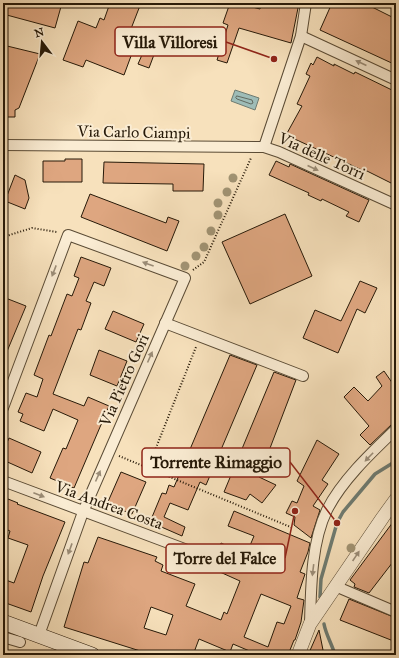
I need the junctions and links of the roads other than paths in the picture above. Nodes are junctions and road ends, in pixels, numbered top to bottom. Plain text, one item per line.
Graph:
1 (306, 3) edge
2 (301, 36) junction
3 (396, 80) edge
4 (3, 145) edge
5 (260, 148) junction
6 (396, 205) edge
7 (165, 323) junction
8 (303, 376) dead end
9 (3, 408) edge
10 (396, 429) edge
11 (3, 482) edge
12 (396, 499) edge
13 (83, 512) junction
14 (206, 557) dead end
15 (335, 586) junction
16 (396, 612) edge
17 (313, 620) junction
18 (3, 622) edge
19 (39, 635) junction
20 (3, 637) edge
21 (20, 642) dead end
22 (92, 655) edge
23 (298, 655) edge

1 - 2 street, Via delle Torri
3 -> 2 street
2 - 5 street, Via delle Torri
4 - 5 street, Via Carlo Ciampi
5 -> 6 street, Via delle Torri
7 - 8 street
7 -> 9 street, Via Pietro Gori
13 -> 7 street, Via Pietro Gori
10 -> 17 street
11 -> 13 street, Via Andrea Costa
15 -> 12 street
13 - 14 street, Via Andrea Costa
13 -> 19 street, Via Pietro Gori
15 - 16 street
15 - 17 street
17 - 23 street
18 - 19 main road
19 - 22 main road
20 - 21 street

